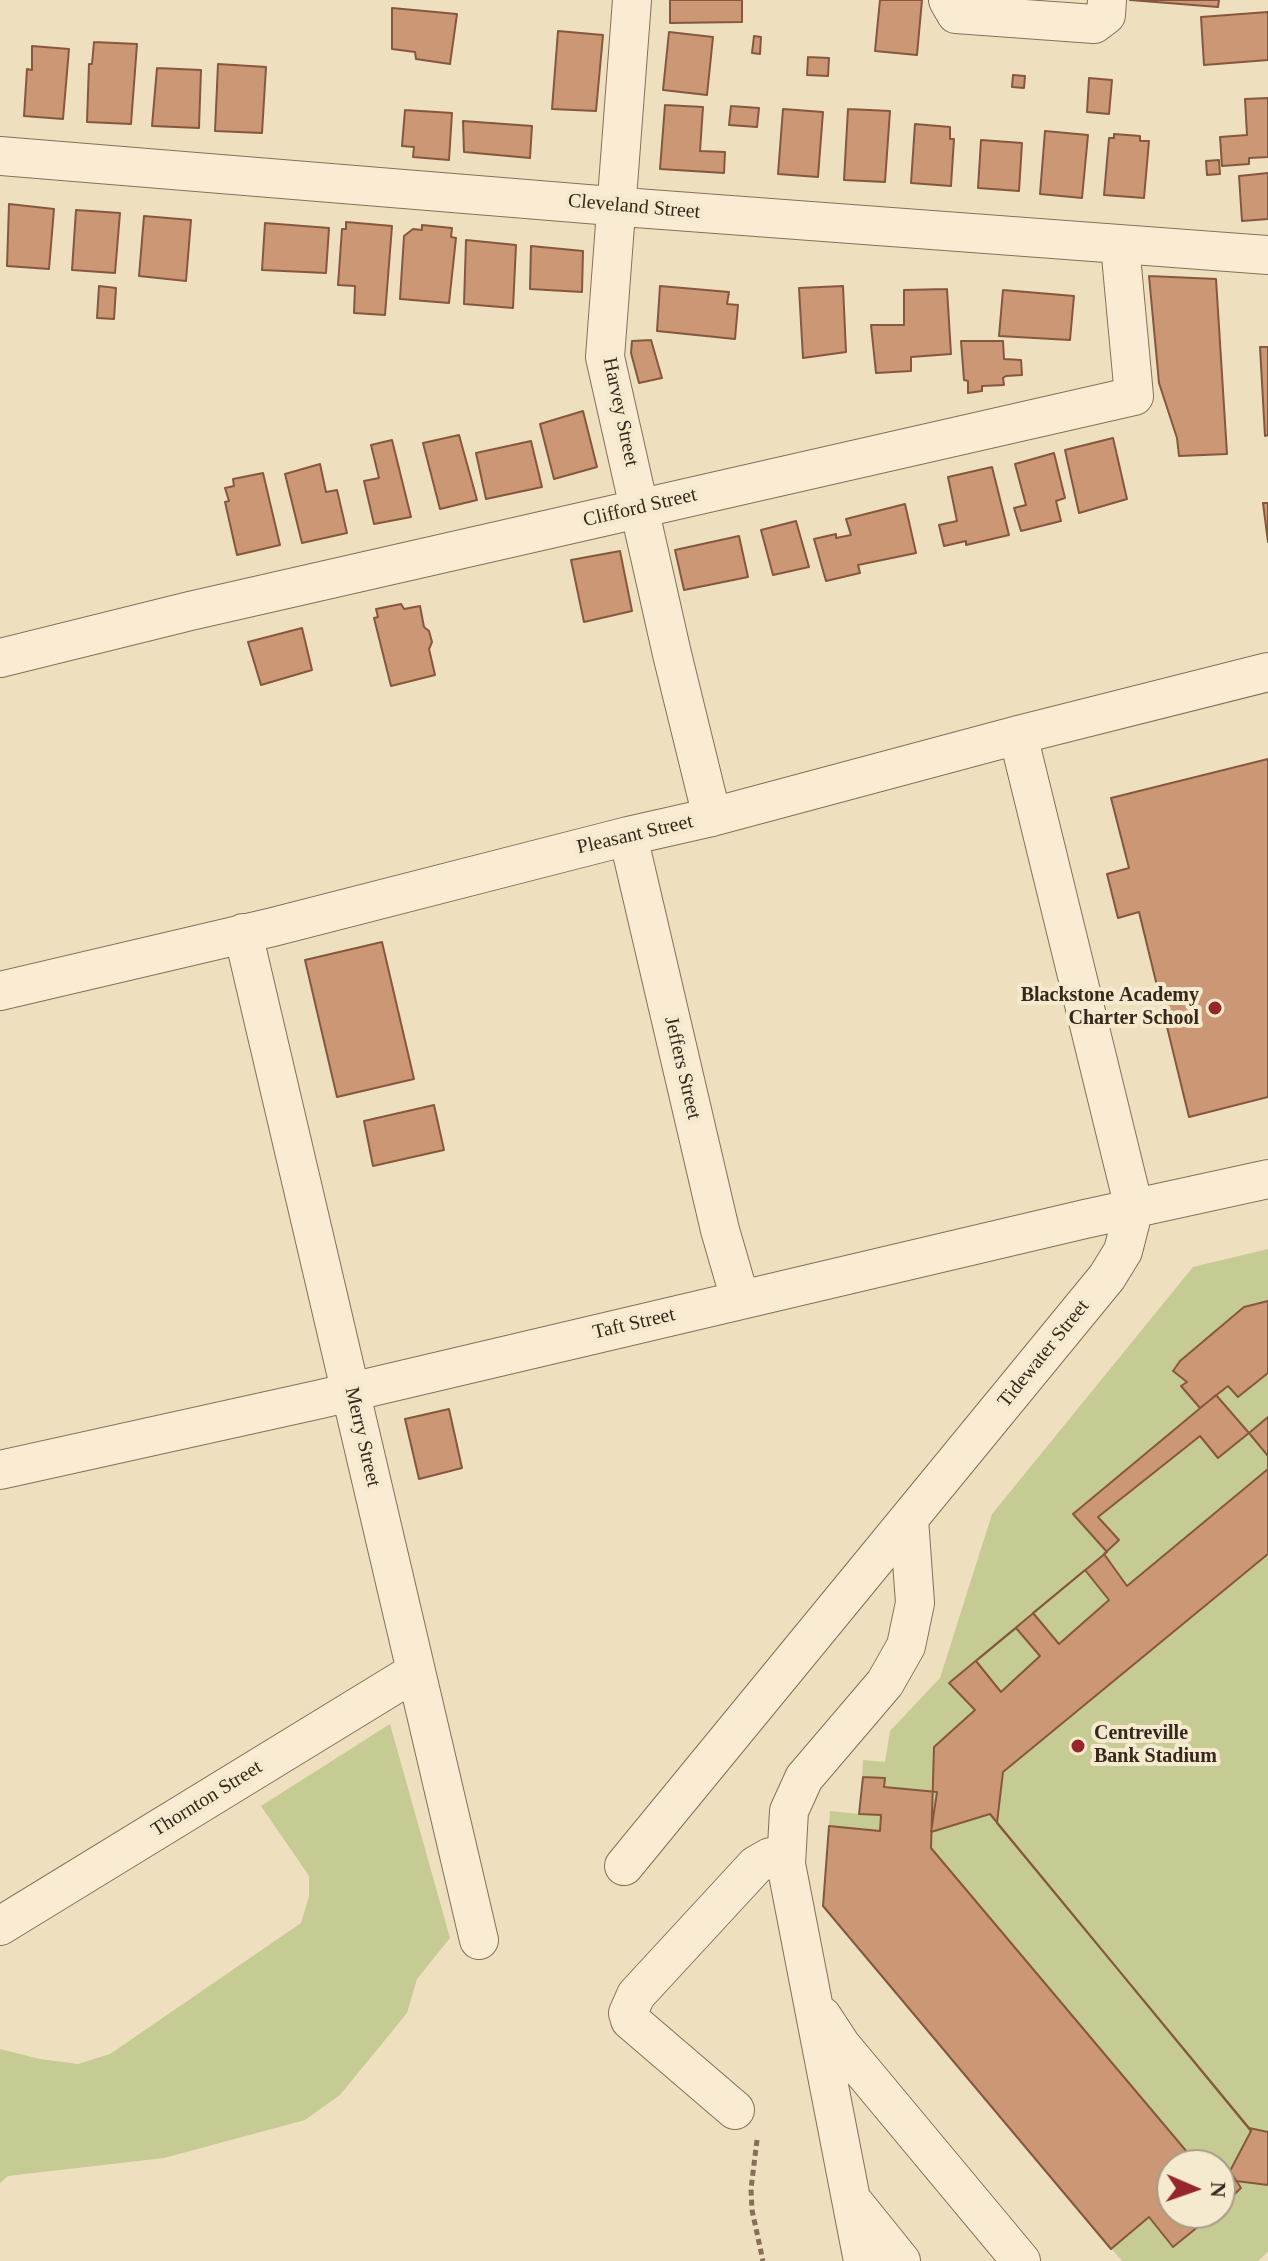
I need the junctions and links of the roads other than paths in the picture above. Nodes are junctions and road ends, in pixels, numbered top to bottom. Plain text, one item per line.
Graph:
1 (632, 0) edge
2 (948, 0) edge
3 (1107, 0) edge
4 (0, 156) edge
5 (616, 206) junction
6 (1120, 245) junction
7 (1268, 255) edge
8 (641, 508) junction
9 (0, 658) edge
10 (1268, 672) edge
11 (1018, 735) junction
12 (712, 817) junction
13 (628, 836) junction
14 (243, 933) junction
15 (0, 991) edge
16 (1268, 1179) edge
17 (1134, 1208) junction
18 (740, 1299) junction
19 (351, 1391) junction
20 (0, 1470) edge
21 (909, 1519) junction
22 (415, 1672) junction
23 (786, 1857) junction
24 (624, 1866) dead end
25 (0, 1926) edge
26 (479, 1940) dead end
27 (812, 2000) junction
28 (735, 2110) road end
29 (850, 2199) junction
30 (863, 2261) edge
31 (901, 2261) edge
32 (1021, 2261) edge

1 - 5 street, Harvey Street
2 - 3 street
4 - 5 street, Cleveland Street
5 - 6 street, Cleveland Street
5 - 8 street, Harvey Street
6 - 7 street, Cleveland Street
6 - 8 street, Clifford Street
8 - 9 street, Clifford Street
8 - 12 street, Harvey Street
10 - 11 street, Pleasant Street
11 - 12 street, Pleasant Street
11 - 17 street, Tidewater Street
12 - 13 street, Pleasant Street
13 - 14 street, Pleasant Street
13 - 18 street, Jeffers Street
14 - 15 street, Pleasant Street
14 - 19 street, Merry Street
16 - 17 street, Taft Street
17 - 18 street, Taft Street
17 - 21 street, Tidewater Street
18 - 19 street, Taft Street
19 - 20 street, Taft Street
19 - 22 street, Merry Street
21 - 23 street
21 - 24 street, Tidewater Street
22 - 25 street, Thornton Street
22 - 26 street, Merry Street
23 - 27 street
23 - 28 street
27 - 29 street
27 - 32 street
29 - 30 street
29 - 31 street

